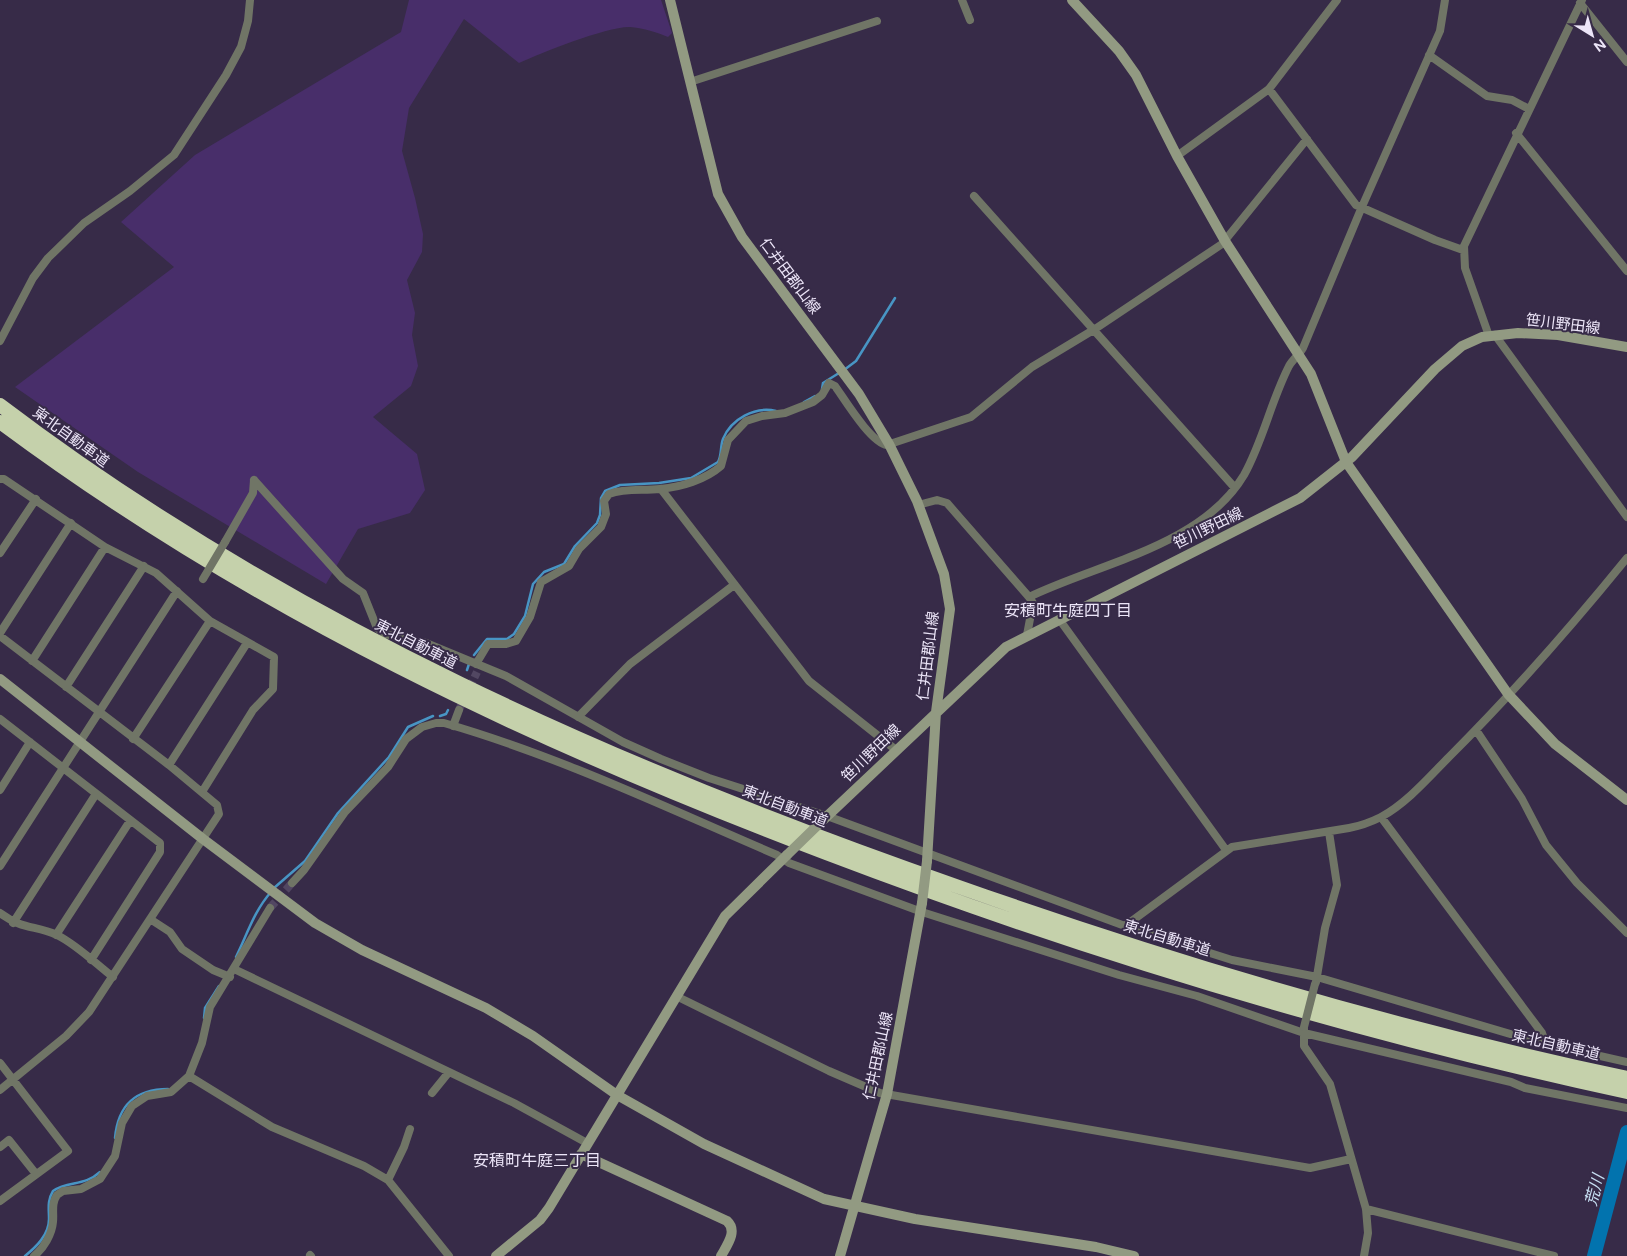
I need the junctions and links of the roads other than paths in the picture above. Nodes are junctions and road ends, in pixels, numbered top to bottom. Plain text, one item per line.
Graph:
1 (250, 0) edge
2 (670, 0) edge
3 (962, 0) edge
4 (1072, 0) edge
5 (1337, 0) edge
6 (1445, 0) edge
7 (1581, 1) edge
8 (970, 20) dead end
9 (877, 21) dead end
10 (1429, 55) junction
11 (1627, 62) edge
12 (690, 82) junction
13 (1269, 89) junction
14 (1528, 109) junction
15 (1516, 132) junction
16 (1307, 139) junction
17 (1178, 156) junction
18 (974, 196) dead end
19 (1362, 209) junction
20 (1225, 241) junction
21 (1463, 250) junction
22 (1627, 272) edge
23 (1095, 329) junction
24 (1492, 335) junction
25 (0, 341) edge
26 (1627, 348) edge
27 (1298, 354) junction
28 (0, 405) edge
29 (0, 422) edge
30 (889, 444) junction
31 (1346, 462) junction
32 (0, 479) edge
33 (1236, 488) junction
34 (661, 489) junction
35 (36, 499) junction
36 (918, 505) junction
37 (1627, 516) edge
38 (71, 523) junction
39 (105, 547) junction
40 (0, 553) edge
41 (1627, 558) edge
42 (144, 566) junction
43 (203, 579) dead end
44 (734, 585) junction
45 (177, 591) junction
46 (1029, 597) junction
47 (1059, 619) junction
48 (210, 621) junction
49 (0, 633) edge
50 (1027, 635) junction
51 (0, 636) edge
52 (247, 643) junction
53 (32, 661) junction
54 (478, 667) junction
55 (0, 679) edge
56 (66, 687) junction
57 (1508, 694) junction
58 (460, 710) tunnel mouth
59 (936, 712) junction
60 (99, 713) junction
61 (578, 717) junction
62 (0, 719) edge
63 (452, 726) junction
64 (1476, 730) junction
65 (133, 739) junction
66 (30, 742) junction
67 (80, 743) junction
68 (896, 750) junction
69 (168, 765) junction
70 (63, 768) junction
71 (0, 790) edge
72 (202, 792) junction
73 (94, 797) dead end
74 (1627, 800) edge
75 (1381, 817) junction
76 (825, 818) junction
77 (130, 821) junction
78 (1329, 832) junction
79 (203, 839) junction
80 (1226, 850) junction
81 (784, 857) junction
82 (927, 857) junction
83 (0, 866) edge
84 (292, 883) tunnel mouth
85 (270, 908) tunnel mouth
86 (922, 908) junction
87 (0, 913) edge
88 (150, 919) junction
89 (13, 923) junction
90 (1125, 926) junction
91 (1627, 933) edge
92 (56, 935) junction
93 (91, 960) junction
94 (232, 973) junction
95 (113, 978) junction
96 (1316, 981) junction
97 (676, 996) junction
98 (1304, 1030) junction
99 (1544, 1042) junction
100 (1627, 1062) edge
101 (0, 1063) edge
102 (449, 1072) junction
103 (189, 1076) junction
104 (1627, 1078) edge
105 (14, 1080) junction
106 (0, 1090) edge
107 (1627, 1092) edge
108 (432, 1093) dead end
109 (887, 1094) junction
110 (616, 1095) junction
111 (1627, 1108) edge
112 (410, 1129) dead end
113 (587, 1143) junction
114 (0, 1147) edge
115 (581, 1154) junction
116 (1351, 1159) junction
117 (36, 1174) junction
118 (388, 1180) junction
119 (0, 1201) edge
120 (855, 1207) junction
121 (1366, 1209) junction
122 (34, 1256) edge
123 (449, 1256) edge
124 (496, 1256) edge
125 (721, 1256) edge
126 (840, 1256) edge
127 (1134, 1256) edge
128 (1364, 1256) edge
129 (1554, 1256) edge

1 - 25 street
2 - 12 street, 仁井田郡山線
3 - 8 street
4 - 17 street
5 - 13 street
6 - 10 street
7 - 11 street
7 - 14 street
9 - 12 street
10 - 14 street
10 - 19 street
12 - 30 street, 仁井田郡山線
13 - 16 street
13 - 17 street
14 - 15 street
15 - 21 street
15 - 22 street
16 - 19 street
16 - 20 street
17 - 20 street
18 - 23 street
19 - 21 street
19 - 27 street
20 - 23 street
20 - 27 street
21 - 24 street
23 - 30 street
23 - 33 street
24 - 26 street, 笹川野田線
24 - 31 street, 笹川野田線
24 - 37 street
27 - 31 street
27 - 33 street
28 - 104 highway, 東北自動車道
29 - 107 highway, 東北自動車道
30 - 34 street
30 - 36 street, 仁井田郡山線
31 - 47 street, 笹川野田線
31 - 57 street
32 - 35 street
33 - 46 street
34 - 44 street
34 - 54 street
35 - 38 street
35 - 40 street
36 - 46 street
36 - 59 street, 仁井田郡山線
38 - 39 street
38 - 49 street
39 - 42 street
39 - 53 street
41 - 57 street
42 - 45 street
42 - 56 street
43 - 54 street, bridge
44 - 61 street
44 - 68 street
45 - 48 street
45 - 60 street
46 - 50 street
47 - 50 street, 笹川野田線
47 - 80 street
48 - 52 street
48 - 65 street
50 - 59 street, 笹川野田線
51 - 53 street
52 - 69 street
52 - 72 street
53 - 56 street
54 - 61 street
55 - 67 street
56 - 60 street
57 - 64 street
57 - 74 street
58 - 63 street
59 - 68 street, 笹川野田線
59 - 82 street, 仁井田郡山線
60 - 65 street
60 - 67 street
61 - 76 street
62 - 66 street
63 - 81 street
63 - 84 street
64 - 75 street
64 - 91 street
65 - 69 street
66 - 70 street
66 - 71 street
67 - 70 street
67 - 79 street
68 - 76 street, 笹川野田線
69 - 72 street
70 - 77 street
70 - 83 street
72 - 79 street
73 - 89 street
75 - 78 street
75 - 99 street
76 - 81 street, 笹川野田線, bridge
76 - 82 street
77 - 92 street
77 - 93 street
78 - 80 street
78 - 96 street
79 - 88 street
79 - 110 street
80 - 90 street
81 - 86 street
81 - 97 street, 笹川野田線
82 - 86 street, 仁井田郡山線, bridge
82 - 90 street
85 - 94 street
86 - 98 street
86 - 109 street, 仁井田郡山線
87 - 89 street
88 - 94 street
88 - 95 street
89 - 92 street
90 - 96 street
92 - 93 street
93 - 95 street
94 - 102 street
94 - 103 street
95 - 105 street
96 - 98 street, bridge
96 - 99 street
97 - 109 street
97 - 110 street, 笹川野田線
98 - 111 street
98 - 116 street
99 - 100 street
101 - 105 street
102 - 108 street
102 - 113 street
103 - 118 street
103 - 122 street
105 - 106 street
105 - 117 street
109 - 116 street
109 - 120 street, 仁井田郡山線
110 - 113 street, 笹川野田線
110 - 120 street
112 - 118 street
113 - 115 street, 笹川野田線
114 - 117 street
115 - 124 street, 笹川野田線
115 - 125 street
116 - 121 street
117 - 119 street
118 - 123 street
120 - 126 street, 仁井田郡山線
120 - 127 street
121 - 128 street
121 - 129 street

